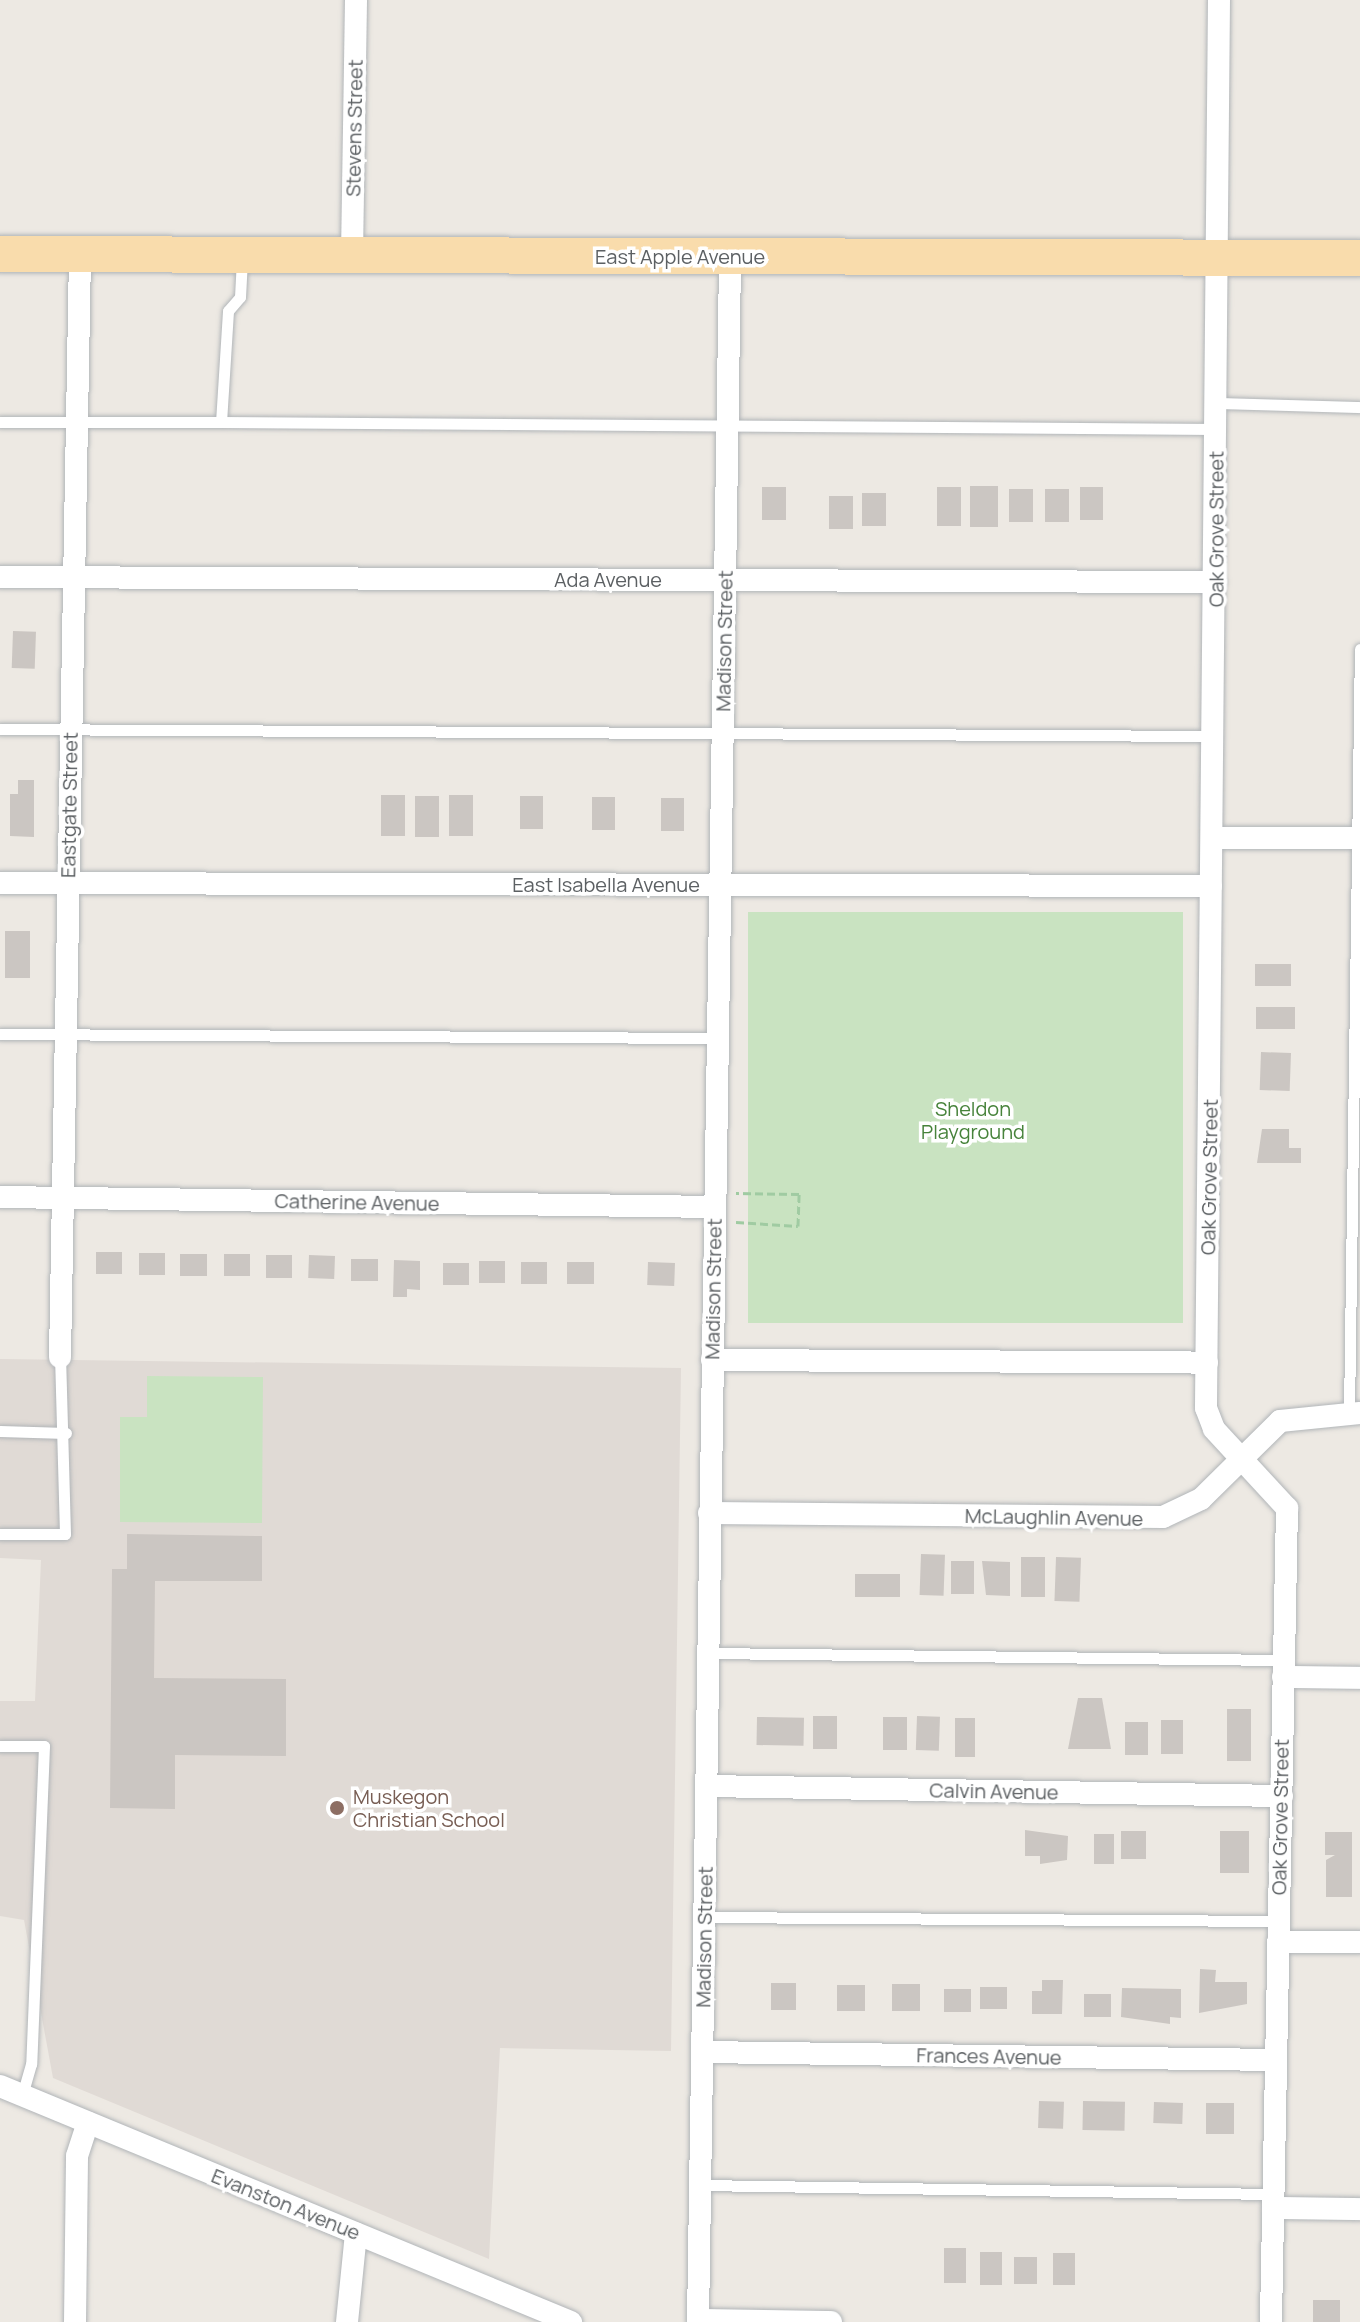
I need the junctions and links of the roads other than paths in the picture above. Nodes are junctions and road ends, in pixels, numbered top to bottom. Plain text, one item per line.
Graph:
1 (356, 0) edge
2 (1219, 0) edge
3 (0, 254) edge
4 (80, 254) junction
5 (242, 254) junction
6 (352, 255) junction
7 (730, 256) junction
8 (1218, 258) junction
9 (1360, 258) edge
10 (1216, 403) junction
11 (1360, 407) edge
12 (0, 422) edge
13 (221, 422) junction
14 (76, 424) junction
15 (728, 426) junction
16 (1216, 429) junction
17 (0, 577) edge
18 (74, 577) junction
19 (725, 579) junction
20 (1215, 582) junction
21 (1360, 649) edge
22 (0, 729) edge
23 (71, 729) junction
24 (723, 731) junction
25 (1215, 736) junction
26 (1212, 838) junction
27 (1358, 838) edge
28 (0, 883) edge
29 (67, 883) junction
30 (720, 884) junction
31 (1211, 886) junction
32 (0, 1034) edge
33 (65, 1034) junction
34 (717, 1038) junction
35 (0, 1197) edge
36 (62, 1197) junction
37 (719, 1207) junction
38 (60, 1357) joint
39 (712, 1360) junction
40 (1207, 1363) junction
41 (1355, 1413) edge
42 (0, 1431) edge
43 (66, 1433) junction
44 (1243, 1456) junction
45 (709, 1513) junction
46 (0, 1534) edge
47 (708, 1653) junction
48 (1283, 1669) junction
49 (1360, 1678) edge
50 (0, 1746) edge
51 (707, 1786) junction
52 (1282, 1796) junction
53 (704, 1917) junction
54 (1278, 1932) junction
55 (1360, 1942) edge
56 (702, 2052) junction
57 (1275, 2060) junction
58 (0, 2086) edge
59 (22, 2095) junction
60 (88, 2123) junction
61 (698, 2185) junction
62 (1273, 2201) junction
63 (1360, 2209) edge
64 (356, 2233) junction
65 (698, 2321) edge
66 (75, 2322) edge
67 (347, 2322) edge
68 (571, 2322) edge
69 (831, 2322) edge
70 (1271, 2322) edge

1 - 6 street, Stevens Street
2 - 8 street, Oak Grove Street
3 - 4 main road, East Apple Avenue
4 - 5 main road, East Apple Avenue
4 - 14 street, Eastgate Street
5 - 6 main road, East Apple Avenue
5 - 13 lane
6 - 7 main road, East Apple Avenue
7 - 8 main road, East Apple Avenue
7 - 15 street, Madison Street
8 - 9 main road, East Apple Avenue
8 - 10 street, Oak Grove Street
10 - 11 lane
10 - 16 street, Oak Grove Street
12 - 14 lane
13 - 14 lane
13 - 15 lane
14 - 18 street, Eastgate Street
15 - 16 lane
15 - 19 street, Madison Street
16 - 20 street, Oak Grove Street
17 - 18 street, Ada Avenue
18 - 19 street, Ada Avenue
18 - 23 street, Eastgate Street
19 - 20 street, Ada Avenue
19 - 24 street, Madison Street
20 - 25 street, Oak Grove Street
21 - 27 lane
22 - 23 lane
23 - 24 lane
23 - 29 street, Eastgate Street
24 - 25 lane
24 - 30 street, Madison Street
25 - 26 street, Oak Grove Street
26 - 27 street
26 - 31 street, Oak Grove Street
27 - 41 lane
28 - 29 street, East Isabella Avenue
29 - 30 street, East Isabella Avenue
29 - 33 street, Eastgate Street
30 - 31 street, East Isabella Avenue
30 - 34 street, Madison Street
31 - 40 street, Oak Grove Street
32 - 33 lane
33 - 34 lane
33 - 36 street, Eastgate Street
34 - 37 street, Madison Street
35 - 36 street, Catherine Avenue
36 - 37 street, Catherine Avenue
36 - 38 street, Eastgate Street
37 - 39 street, Madison Street
38 - 43 lane
39 - 40 street
39 - 45 street, Madison Street
40 - 44 street, Oak Grove Street
41 - 44 street, McLaughlin Avenue
42 - 43 lane
43 - 46 lane
44 - 45 street, McLaughlin Avenue
44 - 48 street, Oak Grove Street
45 - 47 street, Madison Street
47 - 48 lane
47 - 51 street, Madison Street
48 - 49 street
48 - 52 street, Oak Grove Street
50 - 59 lane
51 - 52 street, Calvin Avenue
51 - 53 street, Madison Street
52 - 54 street, Oak Grove Street
53 - 54 lane
53 - 56 street, Madison Street
54 - 55 street
54 - 57 street, Oak Grove Street
56 - 57 street, Frances Avenue
56 - 61 street, Madison Street
57 - 62 street, Oak Grove Street
58 - 59 street, Evanston Avenue
59 - 60 street, Evanston Avenue
60 - 64 street, Evanston Avenue
60 - 66 street
61 - 62 lane
61 - 65 street, Madison Street
62 - 63 street
62 - 70 street, Oak Grove Street
64 - 67 street
64 - 68 street, Evanston Avenue
65 - 69 street

